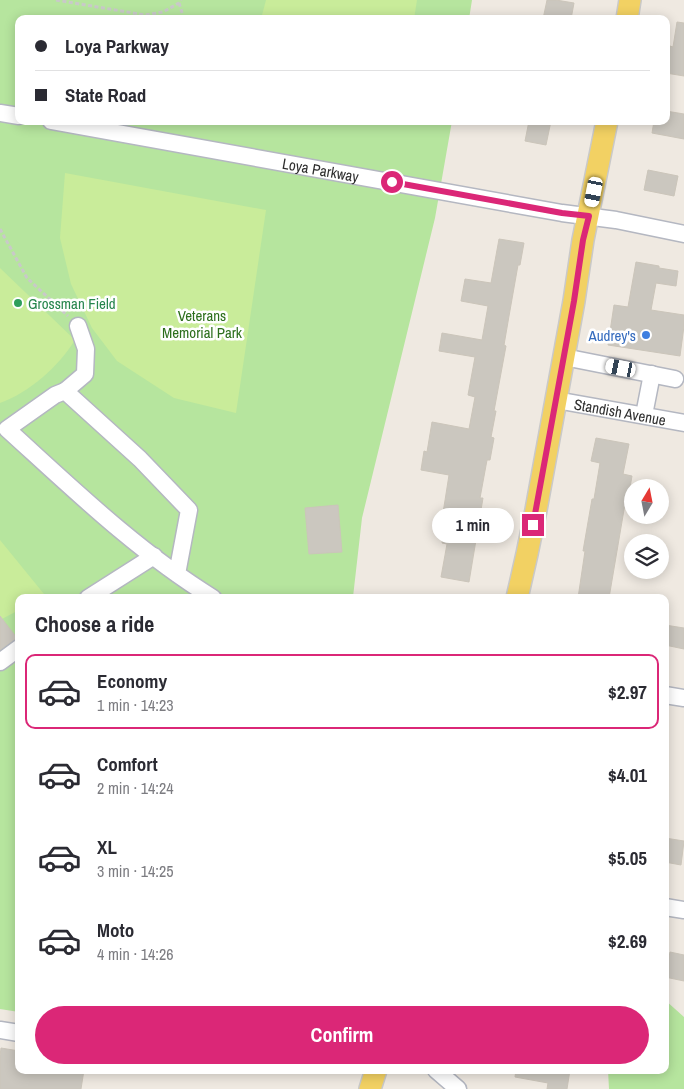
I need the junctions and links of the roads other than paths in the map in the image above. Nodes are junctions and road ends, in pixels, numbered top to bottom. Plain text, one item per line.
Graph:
1 (630, 0) edge
2 (628, 15) edge
3 (0, 113) edge
4 (15, 115) edge
5 (607, 125) edge
6 (104, 126) edge
7 (589, 216) junction
8 (684, 234) edge
9 (78, 326) road end
10 (564, 357) junction
11 (652, 374) junction
12 (675, 379) dead end
13 (65, 391) junction
14 (556, 400) junction
15 (644, 416) junction
16 (684, 423) edge
17 (154, 556) junction
18 (177, 574) junction
19 (94, 594) edge
20 (207, 594) edge
21 (518, 594) edge
22 (15, 651) edge
23 (0, 662) edge
24 (669, 696) edge
25 (684, 698) edge
26 (669, 908) edge
27 (684, 910) edge
28 (0, 1030) edge
29 (15, 1032) edge
30 (375, 1074) edge
31 (441, 1074) edge
32 (370, 1089) edge
33 (458, 1089) edge

1 - 2 main road
3 - 4 street
5 - 7 main road
6 - 7 street, Loya Parkway
7 - 8 street, Loya Parkway
7 - 10 main road
9 - 13 street
10 - 11 street
10 - 14 main road
11 - 12 street
11 - 15 street
13 - 17 street
13 - 18 street
14 - 15 street, Standish Avenue
14 - 21 main road
15 - 16 street, Standish Avenue
17 - 18 street
17 - 19 street
18 - 20 street
22 - 23 street
24 - 25 street
26 - 27 street
28 - 29 street
30 - 32 main road
31 - 33 street

